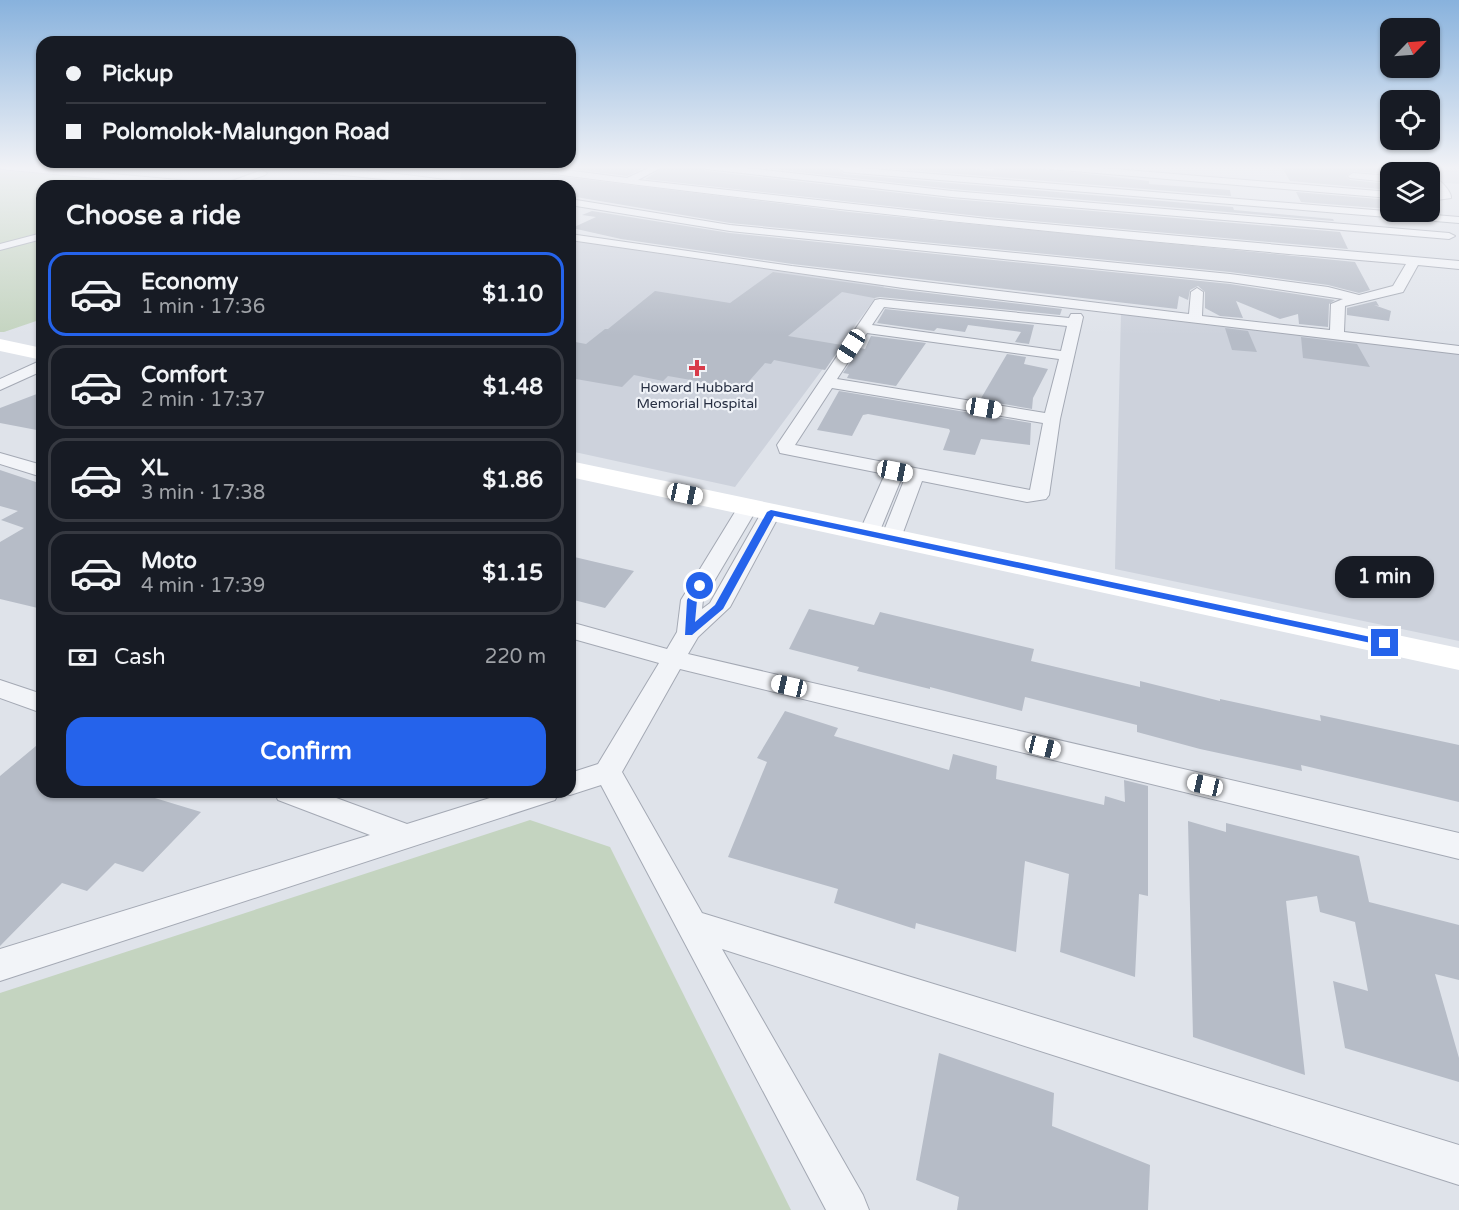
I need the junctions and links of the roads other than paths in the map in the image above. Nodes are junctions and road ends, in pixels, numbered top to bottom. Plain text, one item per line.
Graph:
1 (702, 222) edge
2 (927, 222) edge
3 (946, 222) edge
4 (971, 222) edge
5 (1434, 222) edge
6 (967, 228) junction
7 (1449, 237) junction
8 (36, 238) edge
9 (576, 238) edge
10 (0, 248) edge
11 (1459, 248) edge
12 (1414, 261) junction
13 (1459, 265) edge
14 (1197, 292) dead end
15 (1356, 298) junction
16 (1195, 318) junction
17 (863, 328) junction
18 (1337, 335) junction
19 (0, 345) edge
20 (1459, 350) edge
21 (36, 353) edge
22 (1066, 356) junction
23 (36, 368) edge
24 (827, 382) junction
25 (0, 385) edge
26 (1052, 419) junction
27 (0, 458) edge
28 (36, 469) edge
29 (576, 470) edge
30 (895, 471) junction
31 (915, 475) junction
32 (759, 510) junction
33 (880, 535) junction
34 (576, 632) edge
35 (673, 659) junction
36 (1459, 659) edge
37 (0, 690) edge
38 (36, 702) edge
39 (608, 772) junction
40 (576, 782) edge
41 (304, 798) edge
42 (525, 798) edge
43 (407, 836) junction
44 (1459, 846) edge
45 (691, 924) junction
46 (0, 965) edge
47 (1459, 1165) edge
48 (848, 1210) edge

1 - 6 street
2 - 6 street
3 - 6 street
4 - 6 street
5 - 7 street
6 - 7 street
6 - 12 street
6 - 15 street
7 - 11 street
8 - 10 street
9 - 16 street
12 - 13 street
12 - 15 street
14 - 16 street
15 - 18 street
16 - 18 street
17 - 22 street
17 - 22 street
17 - 24 street
18 - 20 street
19 - 21 main road
22 - 26 street
23 - 25 street
24 - 26 street
24 - 30 street
26 - 31 street
27 - 28 street
29 - 32 main road
30 - 31 street
30 - 33 street
31 - 33 street
32 - 33 main road
32 - 35 street
33 - 36 main road
34 - 35 street
35 - 39 street
35 - 44 street
37 - 38 street
39 - 40 street
39 - 45 street
41 - 43 street
42 - 43 street
43 - 46 street
45 - 47 street
45 - 48 street

